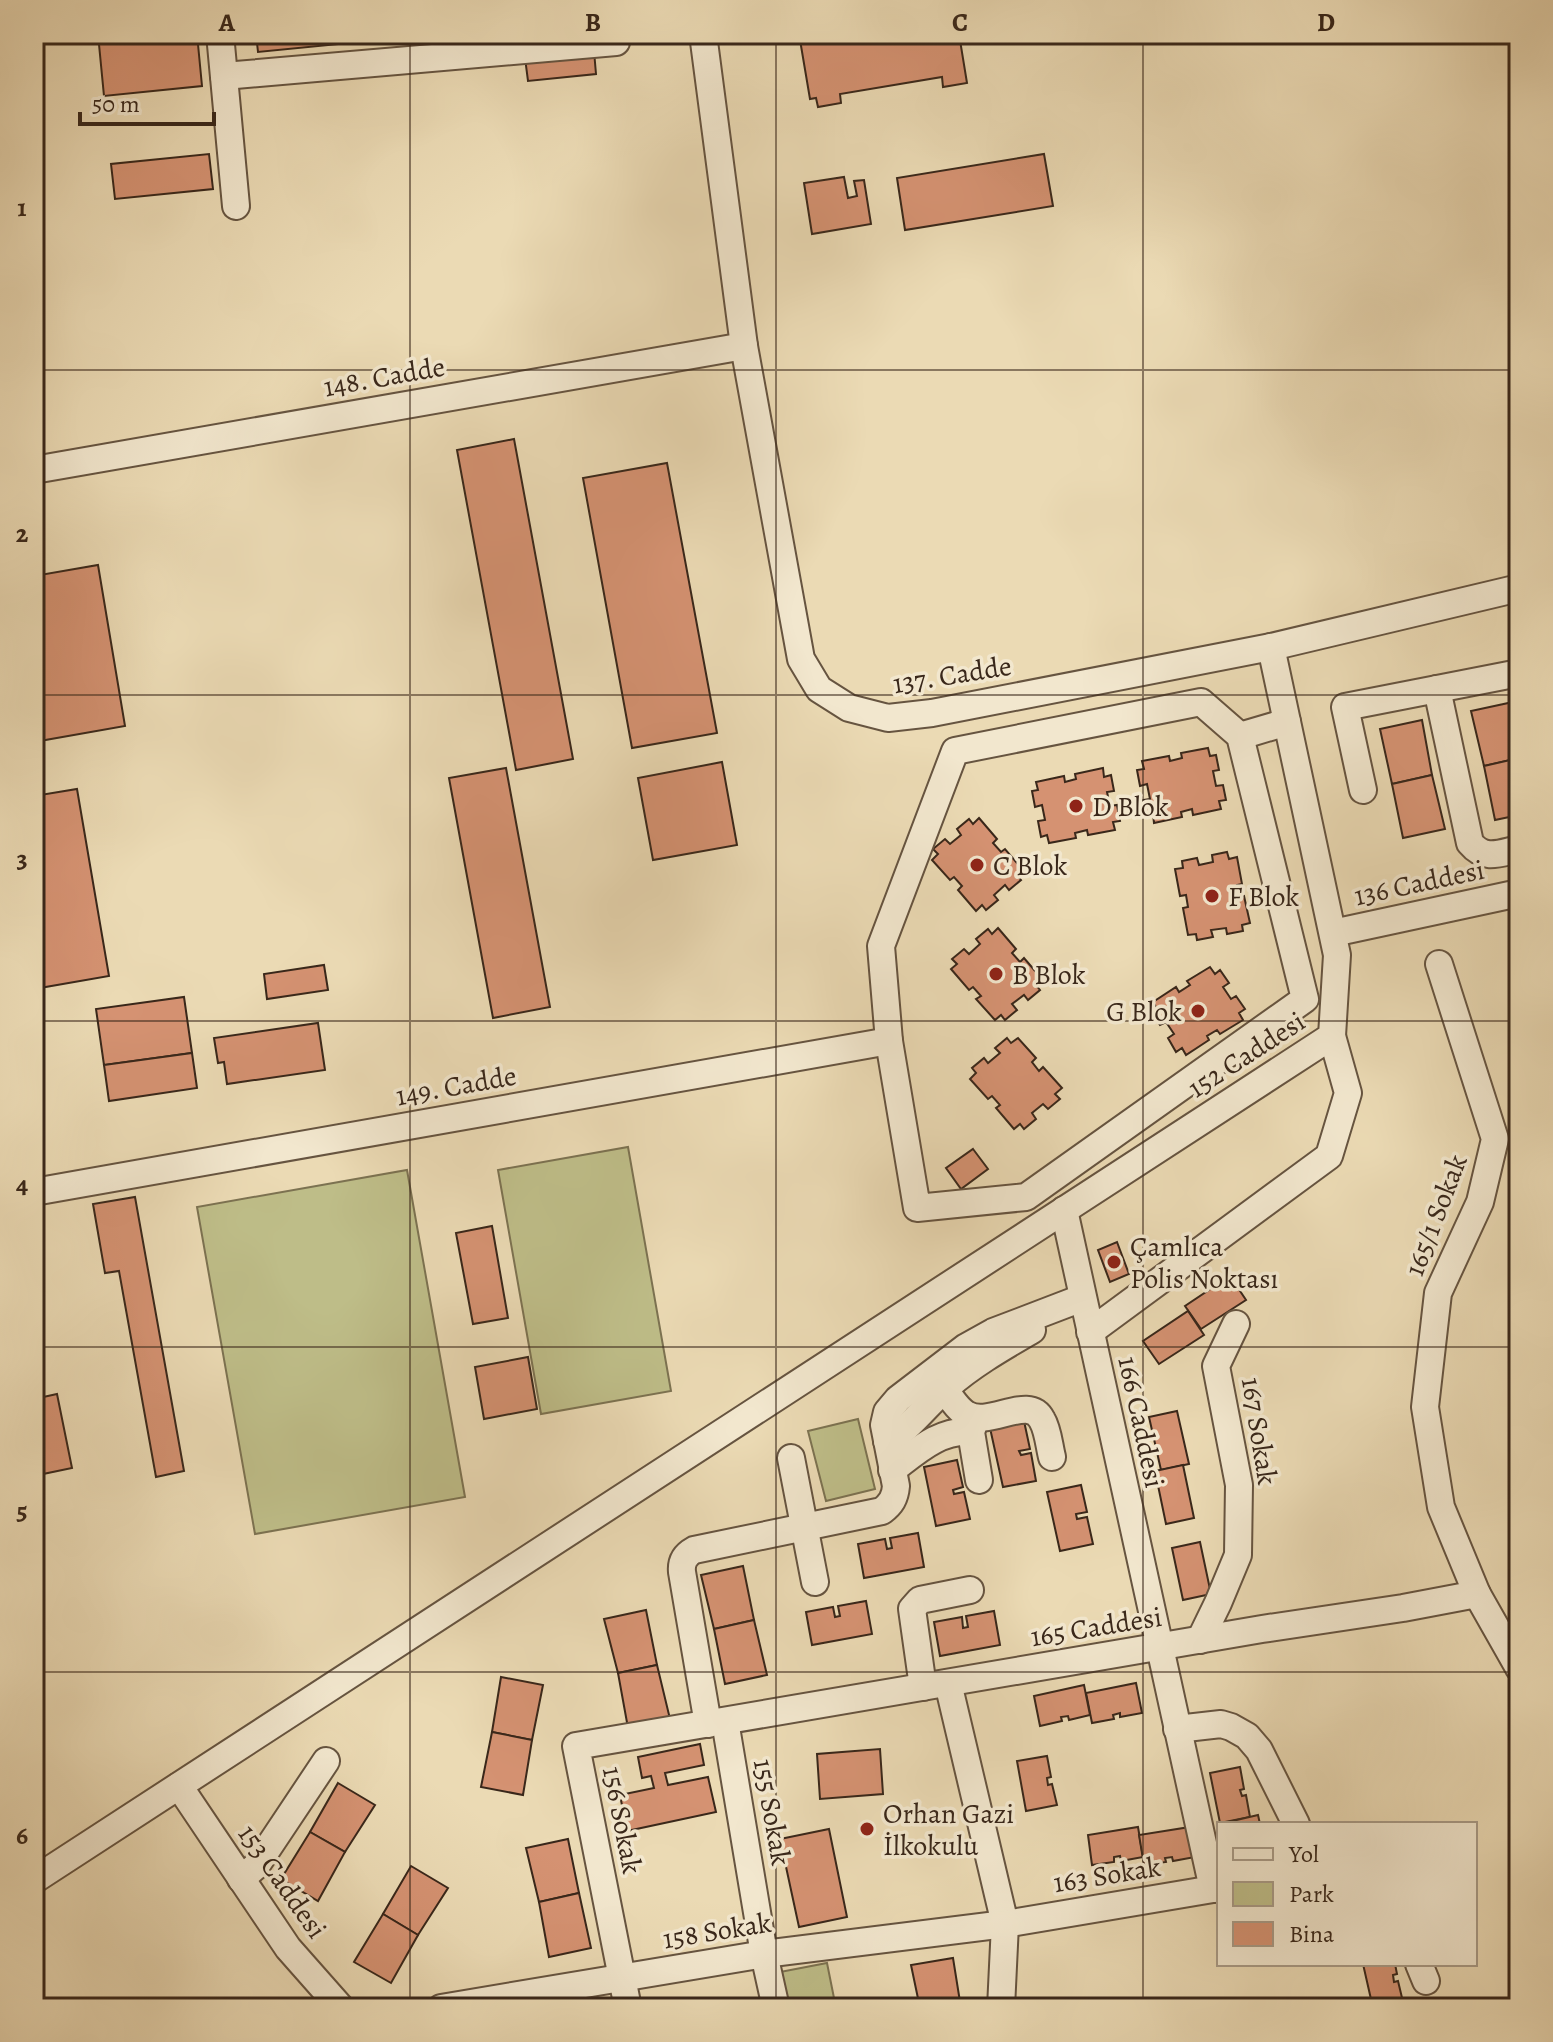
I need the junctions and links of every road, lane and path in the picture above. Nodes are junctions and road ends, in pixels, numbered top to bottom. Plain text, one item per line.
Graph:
1 (220, 34) edge
2 (615, 34) edge
3 (703, 34) edge
4 (224, 76) junction
5 (236, 206) dead end
6 (744, 346) junction
7 (34, 470) edge
8 (1519, 588) edge
9 (1271, 647) junction
10 (1519, 673) edge
11 (1437, 689) junction
12 (1287, 722) junction
13 (1240, 736) junction
14 (1363, 790) dead end
15 (1519, 849) edge
16 (1519, 893) edge
17 (1333, 933) junction
18 (1439, 964) dead end
19 (1332, 1036) junction
20 (889, 1041) junction
21 (34, 1192) edge
22 (1064, 1210) junction
23 (1082, 1298) junction
24 (1236, 1324) dead end
25 (1090, 1332) junction
26 (939, 1379) junction
27 (974, 1425) junction
28 (1052, 1457) dead end
29 (791, 1458) dead end
30 (892, 1470) junction
31 (979, 1480) dead end
32 (804, 1527) junction
33 (815, 1582) dead end
34 (970, 1590) dead end
35 (1477, 1594) junction
36 (1200, 1640) junction
37 (1159, 1648) junction
38 (1519, 1668) edge
39 (936, 1685) junction
40 (717, 1722) junction
41 (1177, 1729) junction
42 (326, 1761) dead end
43 (179, 1786) junction
44 (1295, 1822) edge
45 (241, 1879) junction
46 (34, 1880) edge
47 (1216, 1888) edge
48 (1005, 1924) junction
49 (764, 1954) junction
50 (621, 1978) junction
51 (341, 2008) edge
52 (441, 2008) edge
53 (628, 2008) edge
54 (776, 2008) edge
55 (1001, 2008) edge

1 - 4 street
2 - 4 street
3 - 6 street, 137. Cadde
4 - 5 street
6 - 7 street, 148. Cadde
6 - 9 street, 137. Cadde
8 - 9 street, 137. Cadde
9 - 12 street, 152 Caddesi
10 - 11 street
11 - 14 street
11 - 15 street
12 - 13 street
12 - 17 street, 152 Caddesi
13 - 20 street
13 - 20 street
16 - 17 street, 136 Caddesi
17 - 19 street, 152 Caddesi
18 - 35 street, 165/1 Sokak
19 - 22 street, 152 Caddesi
19 - 25 street
20 - 21 street, 149. Cadde
22 - 23 street, 166 Caddesi
22 - 43 street, 152 Caddesi
23 - 25 street, 166 Caddesi
23 - 26 street
24 - 36 street, 167 Sokak
25 - 37 street, 166 Caddesi
26 - 27 street
26 - 30 street
27 - 28 street
27 - 30 street
27 - 31 street
29 - 32 street
30 - 32 street
32 - 33 street
32 - 40 street, 155 Sokak
34 - 39 street
35 - 36 street, 165 Caddesi
35 - 38 street, 165/1 Sokak
36 - 37 street, 165 Caddesi
37 - 39 street, 165 Caddesi
37 - 41 street, 166 Caddesi
39 - 40 street, 165 Caddesi
39 - 48 street
40 - 49 street, 155 Sokak
40 - 50 street, 156 Sokak
41 - 44 street
41 - 47 street, 166 Caddesi
42 - 45 street
43 - 45 street, 153 Caddesi
43 - 46 street, 152 Caddesi
45 - 51 street, 153 Caddesi
47 - 48 street, 163 Sokak
48 - 49 street, 158 Sokak
48 - 55 street
49 - 50 street, 158 Sokak
49 - 54 street, 155 Sokak
50 - 52 street, 158 Sokak
50 - 53 street, 156 Sokak

